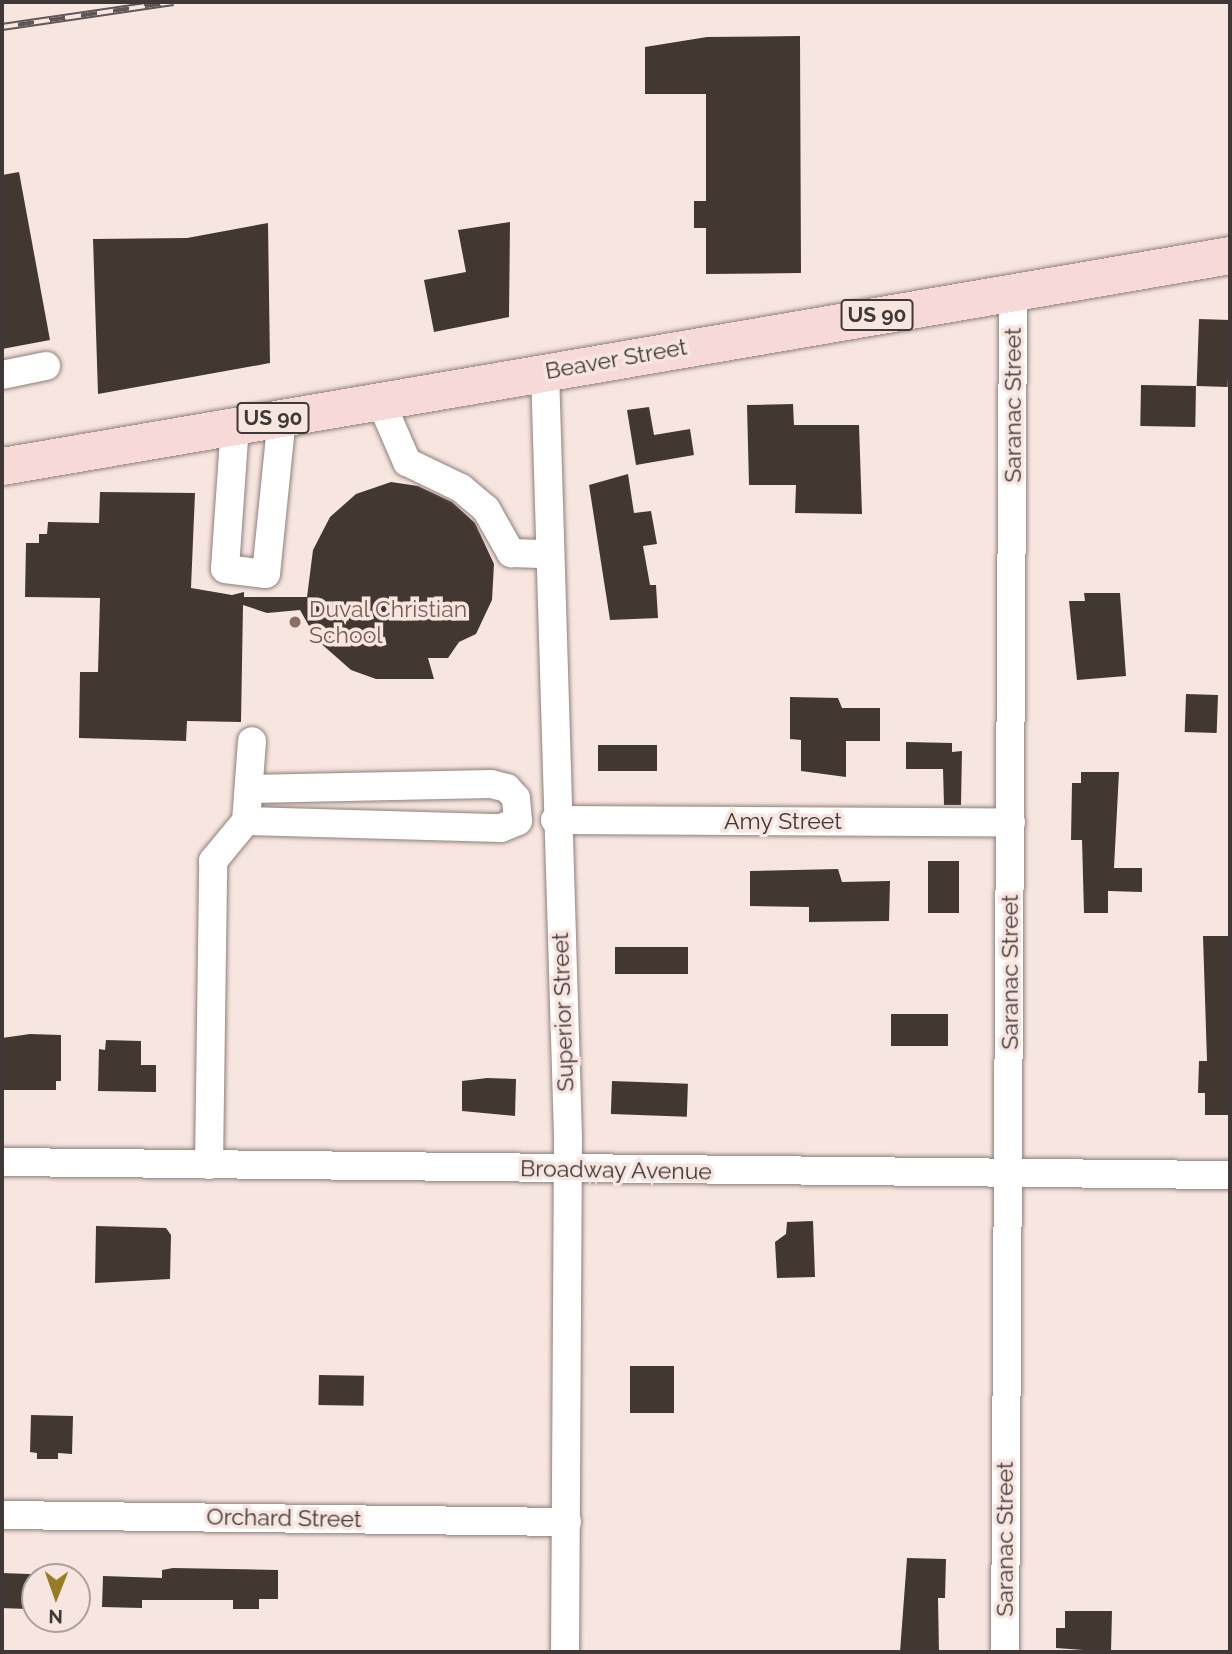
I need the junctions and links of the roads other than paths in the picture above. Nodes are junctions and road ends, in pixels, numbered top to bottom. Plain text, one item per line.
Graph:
1 (1230, 255) edge
2 (1013, 292) junction
3 (47, 366) dead end
4 (545, 371) junction
5 (2, 374) edge
6 (380, 400) junction
7 (282, 416) junction
8 (235, 425) junction
9 (2, 466) edge
10 (550, 554) junction
11 (252, 741) dead end
12 (249, 789) junction
13 (555, 820) junction
14 (246, 821) junction
15 (1011, 822) junction
16 (2, 1162) edge
17 (209, 1165) junction
18 (568, 1170) junction
19 (1009, 1174) junction
20 (1230, 1175) edge
21 (2, 1516) edge
22 (567, 1522) junction
23 (565, 1652) edge
24 (1004, 1652) edge

1 - 2 main road, Beaver Street / US 90
2 - 4 main road, Beaver Street / US 90
2 - 15 street, Saranac Street
3 - 5 street
4 - 6 main road, Beaver Street / US 90
4 - 10 street, Superior Street
6 - 7 main road, Beaver Street / US 90
6 - 10 street
7 - 8 main road, Beaver Street / US 90
7 - 8 street
8 - 9 main road, Beaver Street / US 90
10 - 13 street, Superior Street
11 - 12 street
12 - 14 street
12 - 14 street
13 - 15 street, Amy Street
13 - 18 street, Superior Street
14 - 17 street
15 - 19 street, Saranac Street
16 - 17 street, Broadway Avenue
17 - 18 street, Broadway Avenue
18 - 19 street, Broadway Avenue
18 - 22 street, Superior Street
19 - 20 street, Broadway Avenue
19 - 24 street, Saranac Street
21 - 22 street, Orchard Street
22 - 23 street, Superior Street

